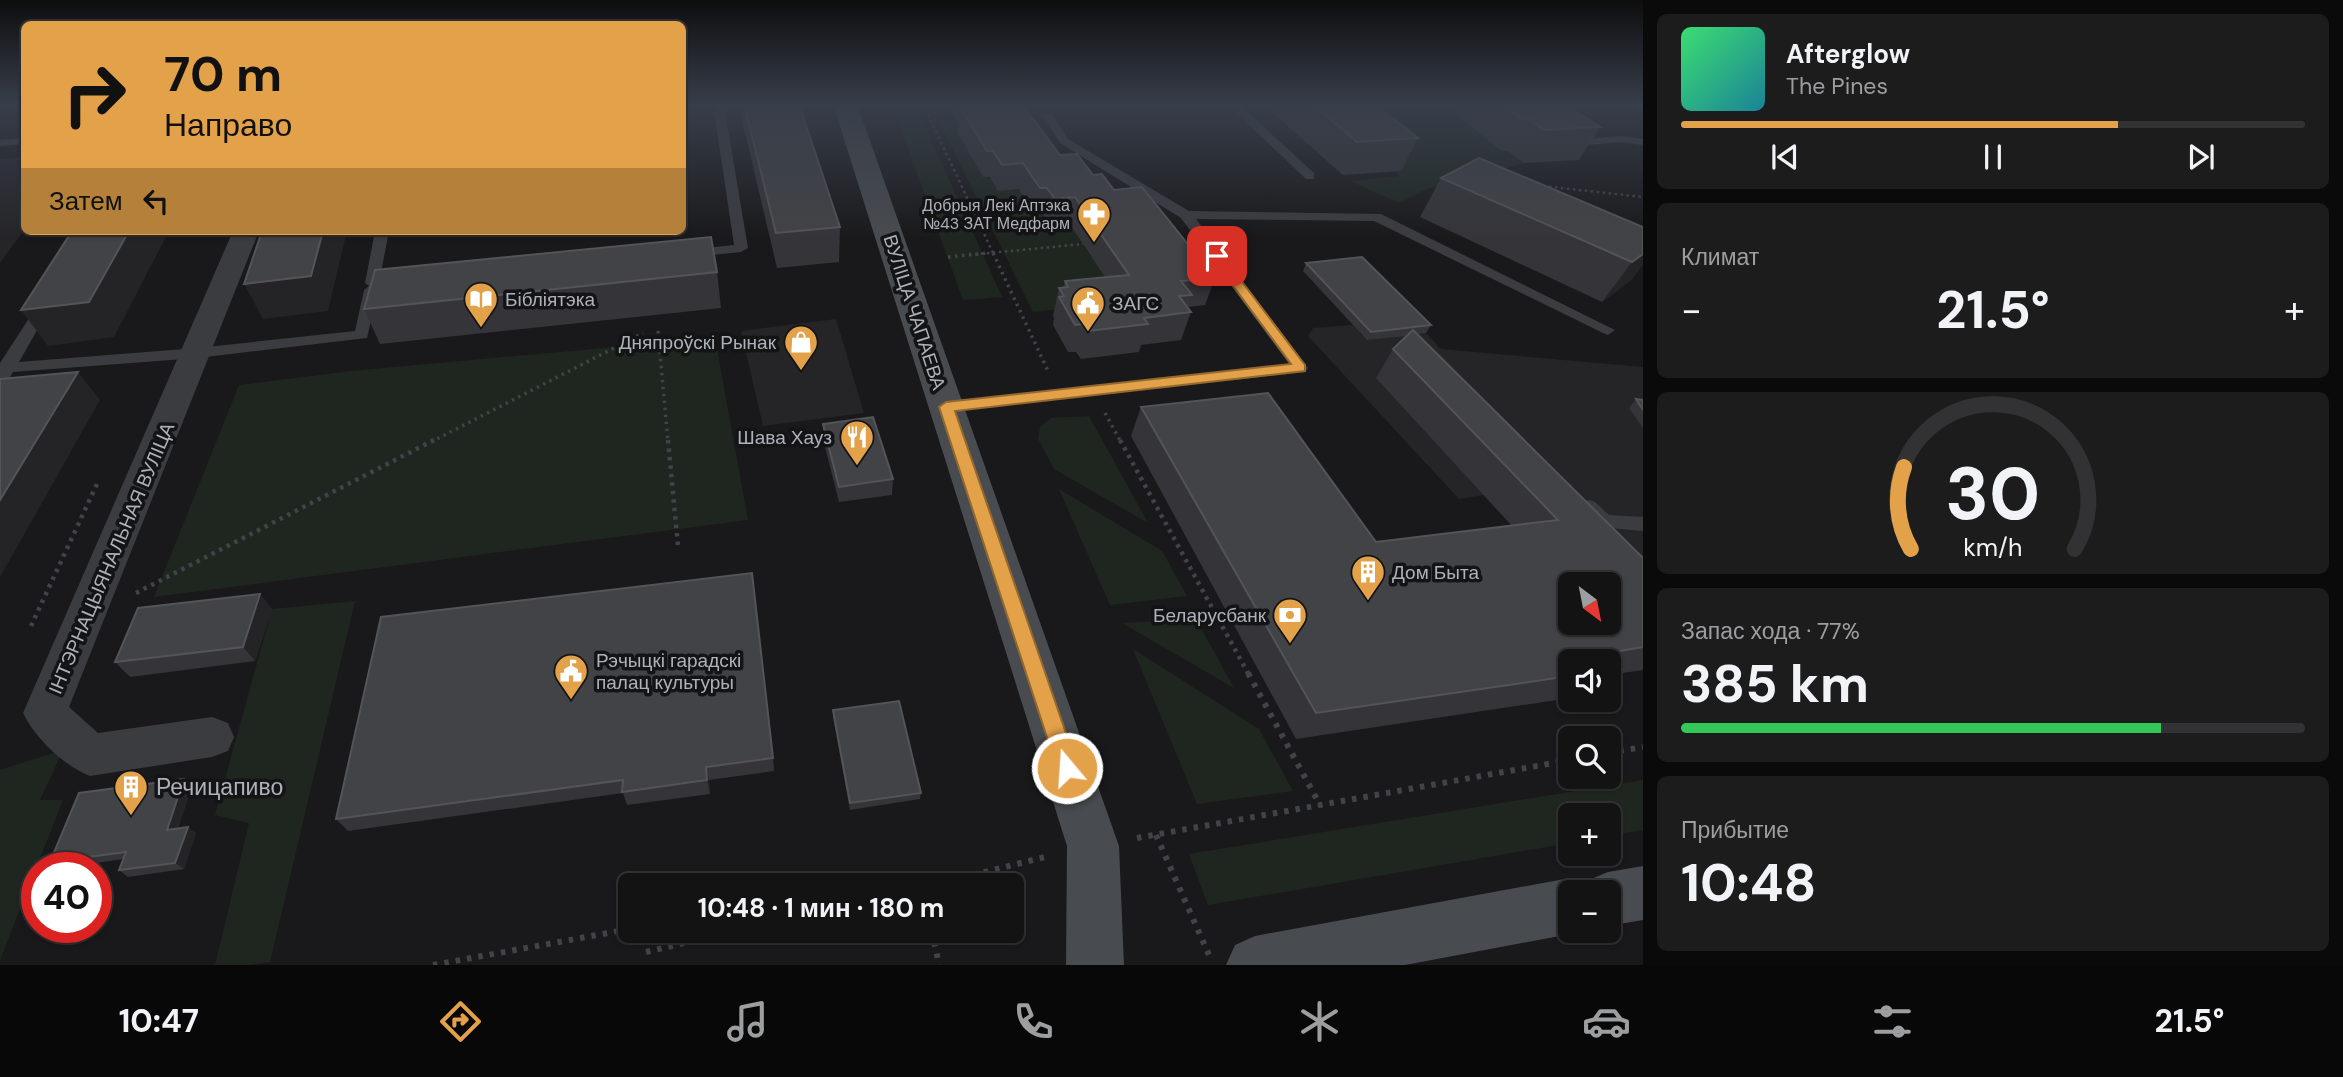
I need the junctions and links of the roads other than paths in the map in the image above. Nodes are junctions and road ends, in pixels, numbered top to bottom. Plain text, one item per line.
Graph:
1 (726, 149) edge
2 (860, 149) edge
3 (1077, 149) edge
4 (1281, 149) edge
5 (1310, 176) dead end
6 (1186, 215) junction
7 (244, 235) edge
8 (381, 235) edge
9 (673, 255) edge
10 (399, 281) edge
11 (372, 283) junction
12 (55, 288) edge
13 (1608, 330) dead end
14 (197, 352) junction
15 (3, 372) edge
16 (946, 407) junction
17 (1575, 494) edge
18 (1643, 524) edge
19 (212, 737) dead end
20 (1643, 893) edge
21 (1621, 897) edge
22 (1558, 908) edge
23 (1095, 965) edge
24 (1255, 965) edge

1 - 9 lane
2 - 16 street, ВУЛІЦА ЧАПАЕВА
3 - 6 lane
4 - 5 lane
6 - 13 lane
6 - 16 lane
7 - 14 street, ІНТЭРНАЦЫЯНАЛЬНАЯ ВУЛІЦА
8 - 11 lane
10 - 11 lane
11 - 14 lane
12 - 15 lane
14 - 15 lane
14 - 19 street, ІНТЭРНАЦЫЯНАЛЬНАЯ ВУЛІЦА
16 - 23 street, ВУЛІЦА ЧАПАЕВА
17 - 18 lane
20 - 21 street
22 - 24 street

